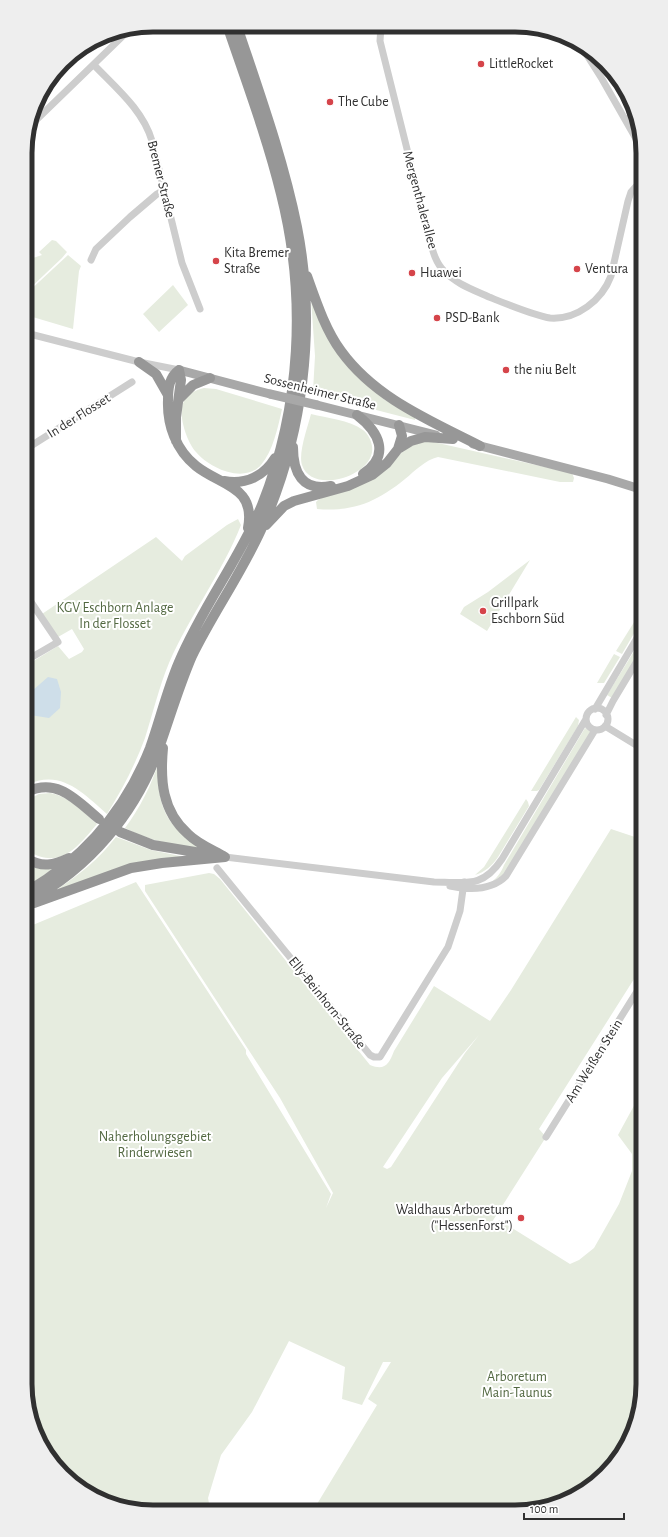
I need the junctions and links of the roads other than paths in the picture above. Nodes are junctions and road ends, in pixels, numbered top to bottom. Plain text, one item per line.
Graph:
1 (229, 32) edge
2 (239, 32) edge
3 (381, 32) edge
4 (123, 36) edge
5 (588, 56) edge
6 (94, 65) junction
7 (630, 117) edge
8 (37, 119) edge
9 (626, 121) junction
10 (635, 137) edge
11 (636, 186) edge
12 (164, 190) junction
13 (91, 260) dead end
14 (303, 265) junction
15 (200, 309) dead end
16 (32, 335) edge
17 (139, 362) junction
18 (179, 370) junction
19 (210, 378) junction
20 (132, 382) dead end
21 (168, 395) junction
22 (179, 399) junction
23 (357, 415) junction
24 (399, 425) junction
25 (292, 438) junction
26 (452, 439) junction
27 (176, 440) junction
28 (32, 445) edge
29 (480, 446) junction
30 (398, 449) junction
31 (280, 450) junction
32 (608, 479) junction
33 (223, 481) junction
34 (636, 483) edge
35 (636, 488) edge
36 (261, 531) junction
37 (245, 541) junction
38 (32, 603) edge
39 (636, 640) edge
40 (32, 657) edge
41 (636, 663) edge
42 (594, 709) junction
43 (606, 715) junction
44 (586, 719) junction
45 (605, 726) junction
46 (595, 730) junction
47 (163, 736) junction
48 (636, 745) edge
49 (32, 791) edge
50 (99, 819) dead end
51 (120, 832) dead end
52 (80, 854) junction
53 (225, 857) junction
54 (32, 861) edge
55 (217, 868) dead end
56 (464, 885) junction
57 (32, 888) edge
58 (32, 898) edge
59 (32, 904) edge
60 (636, 993) edge
61 (546, 1137) dead end

1 - 31 highway
2 - 14 highway
3 - 11 street, Mergenthalerallee
4 - 6 street
5 - 9 street
6 - 8 street
6 - 12 street, Bremer Straße
7 - 9 street
9 - 10 street
12 - 13 street
12 - 15 street, Bremer Straße
14 - 25 highway
14 - 29 highway
16 - 17 street, Sossenheimer Straße
17 - 18 street, Sossenheimer Straße
17 - 21 highway
18 - 19 main road, Sossenheimer Straße
18 - 21 highway
18 - 22 highway
19 - 22 highway
19 - 23 main road, Sossenheimer Straße, bridge
20 - 28 street, In der Flosset
21 - 27 highway
22 - 27 highway
23 - 24 main road, Sossenheimer Straße
23 - 25 highway
24 - 26 main road, Sossenheimer Straße
24 - 30 highway
25 - 36 highway
26 - 29 main road, Sossenheimer Straße
26 - 30 highway
27 - 33 highway
29 - 32 main road, Sossenheimer Straße
30 - 36 highway
31 - 33 highway
31 - 37 highway
32 - 34 main road, Sossenheimer Straße
32 - 35 main road, Sossenheimer Straße
33 - 37 highway
36 - 47 highway
37 - 52 highway
38 - 40 street
39 - 42 street
41 - 43 street
42 - 43 street
42 - 44 street
43 - 45 street
44 - 46 street
44 - 56 street
45 - 46 street
45 - 48 street
46 - 56 street
47 - 53 highway
47 - 58 highway
49 - 50 highway
51 - 53 highway
52 - 54 highway
52 - 57 highway
53 - 56 street
53 - 59 highway
55 - 56 street, Elly-Beinhorn-Straße
60 - 61 street, Am Weißen Stein

